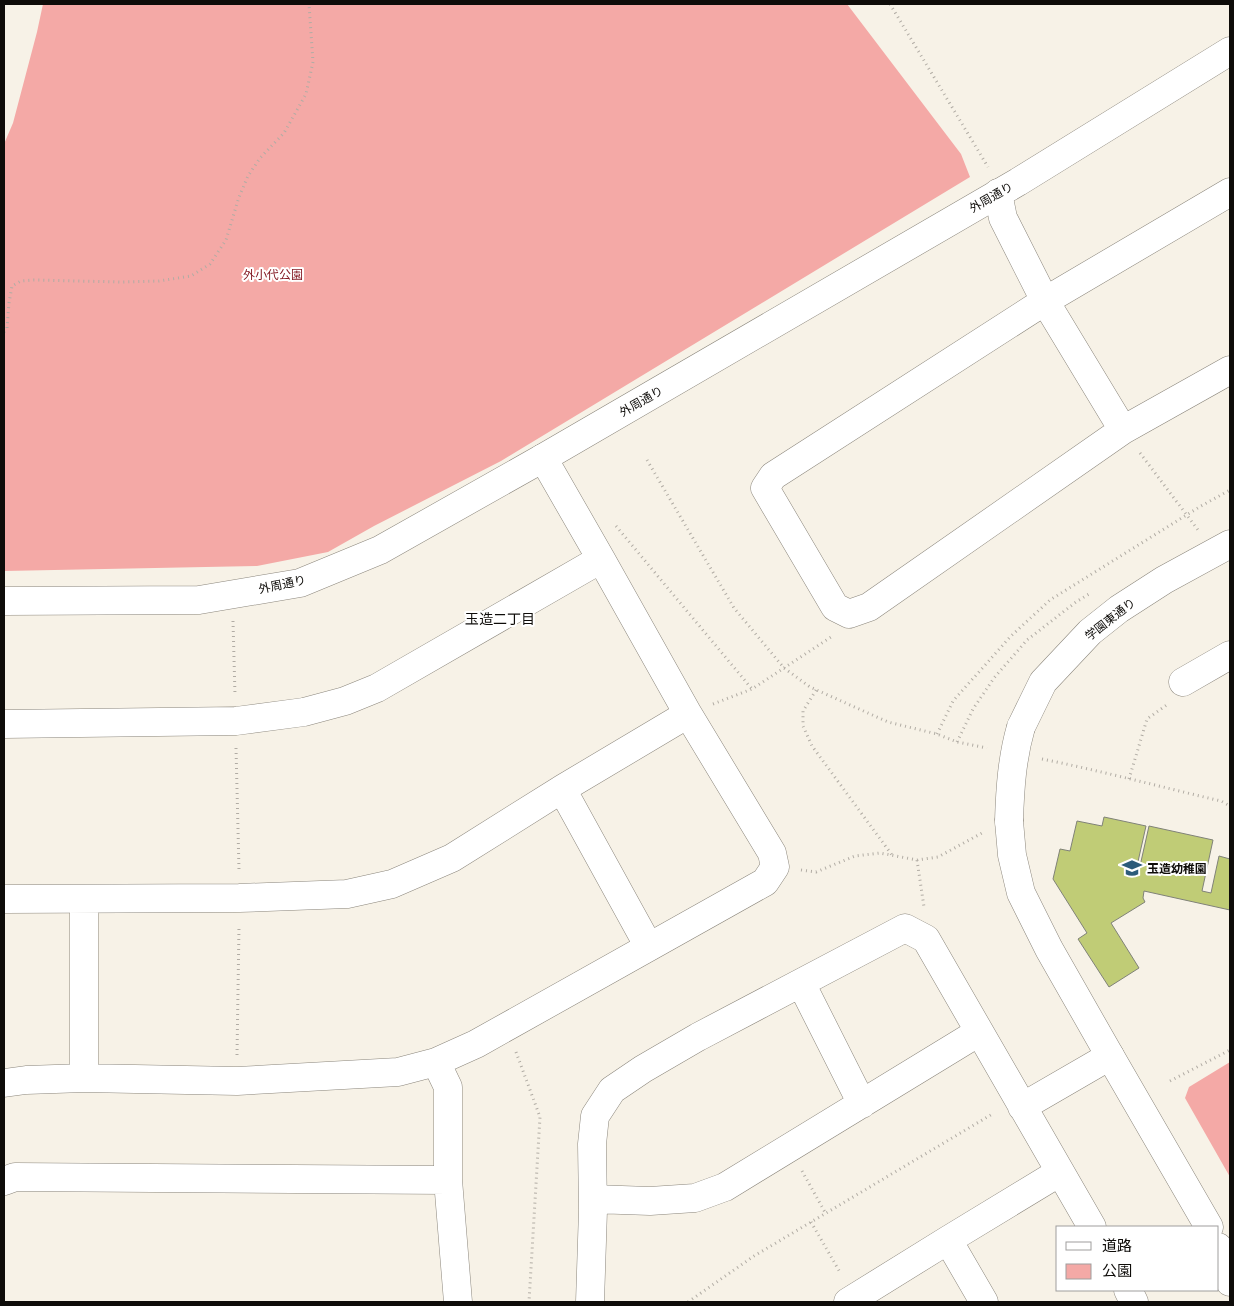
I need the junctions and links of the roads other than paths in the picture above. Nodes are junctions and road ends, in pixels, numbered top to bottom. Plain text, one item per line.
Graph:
1 (1230, 51) edge
2 (998, 192) junction
3 (1230, 192) edge
4 (1045, 301) junction
5 (1230, 370) edge
6 (1123, 430) junction
7 (542, 458) junction
8 (1230, 544) edge
9 (601, 559) junction
10 (4, 601) edge
11 (1230, 655) edge
12 (1183, 682) dead end
13 (688, 714) junction
14 (4, 724) edge
15 (562, 790) junction
16 (4, 899) edge
17 (84, 899) junction
18 (649, 946) junction
19 (801, 983) junction
20 (979, 1032) junction
21 (1110, 1056) junction
22 (436, 1062) junction
23 (84, 1078) junction
24 (4, 1083) edge
25 (1020, 1103) junction
26 (862, 1104) junction
27 (1060, 1172) junction
28 (448, 1180) junction
29 (4, 1181) edge
30 (593, 1199) junction
31 (1091, 1226) edge
32 (1209, 1226) edge
33 (948, 1240) junction
34 (1219, 1248) edge
35 (1230, 1282) edge
36 (852, 1300) edge
37 (458, 1302) edge
38 (590, 1302) edge
39 (984, 1302) edge

1 - 2 street, 外周通り
2 - 4 street
2 - 7 street, 外周通り
3 - 4 street
4 - 6 street
4 - 6 street
5 - 6 street
7 - 9 street
7 - 10 street, 外周通り
8 - 21 street, 学園東通り, bridge
9 - 13 street
9 - 14 street
11 - 12 street
13 - 15 street
13 - 18 street
15 - 17 street
15 - 18 street
16 - 17 street
17 - 23 street
18 - 22 street
19 - 20 street
19 - 26 street
19 - 30 street
20 - 25 street
20 - 26 street
21 - 25 street
21 - 32 street, 学園東通り
22 - 23 street
22 - 28 street
23 - 24 street
25 - 27 street
26 - 30 street
27 - 31 street
27 - 33 street
28 - 29 street
28 - 37 street
30 - 38 street
33 - 36 street
33 - 39 street
34 - 35 street

